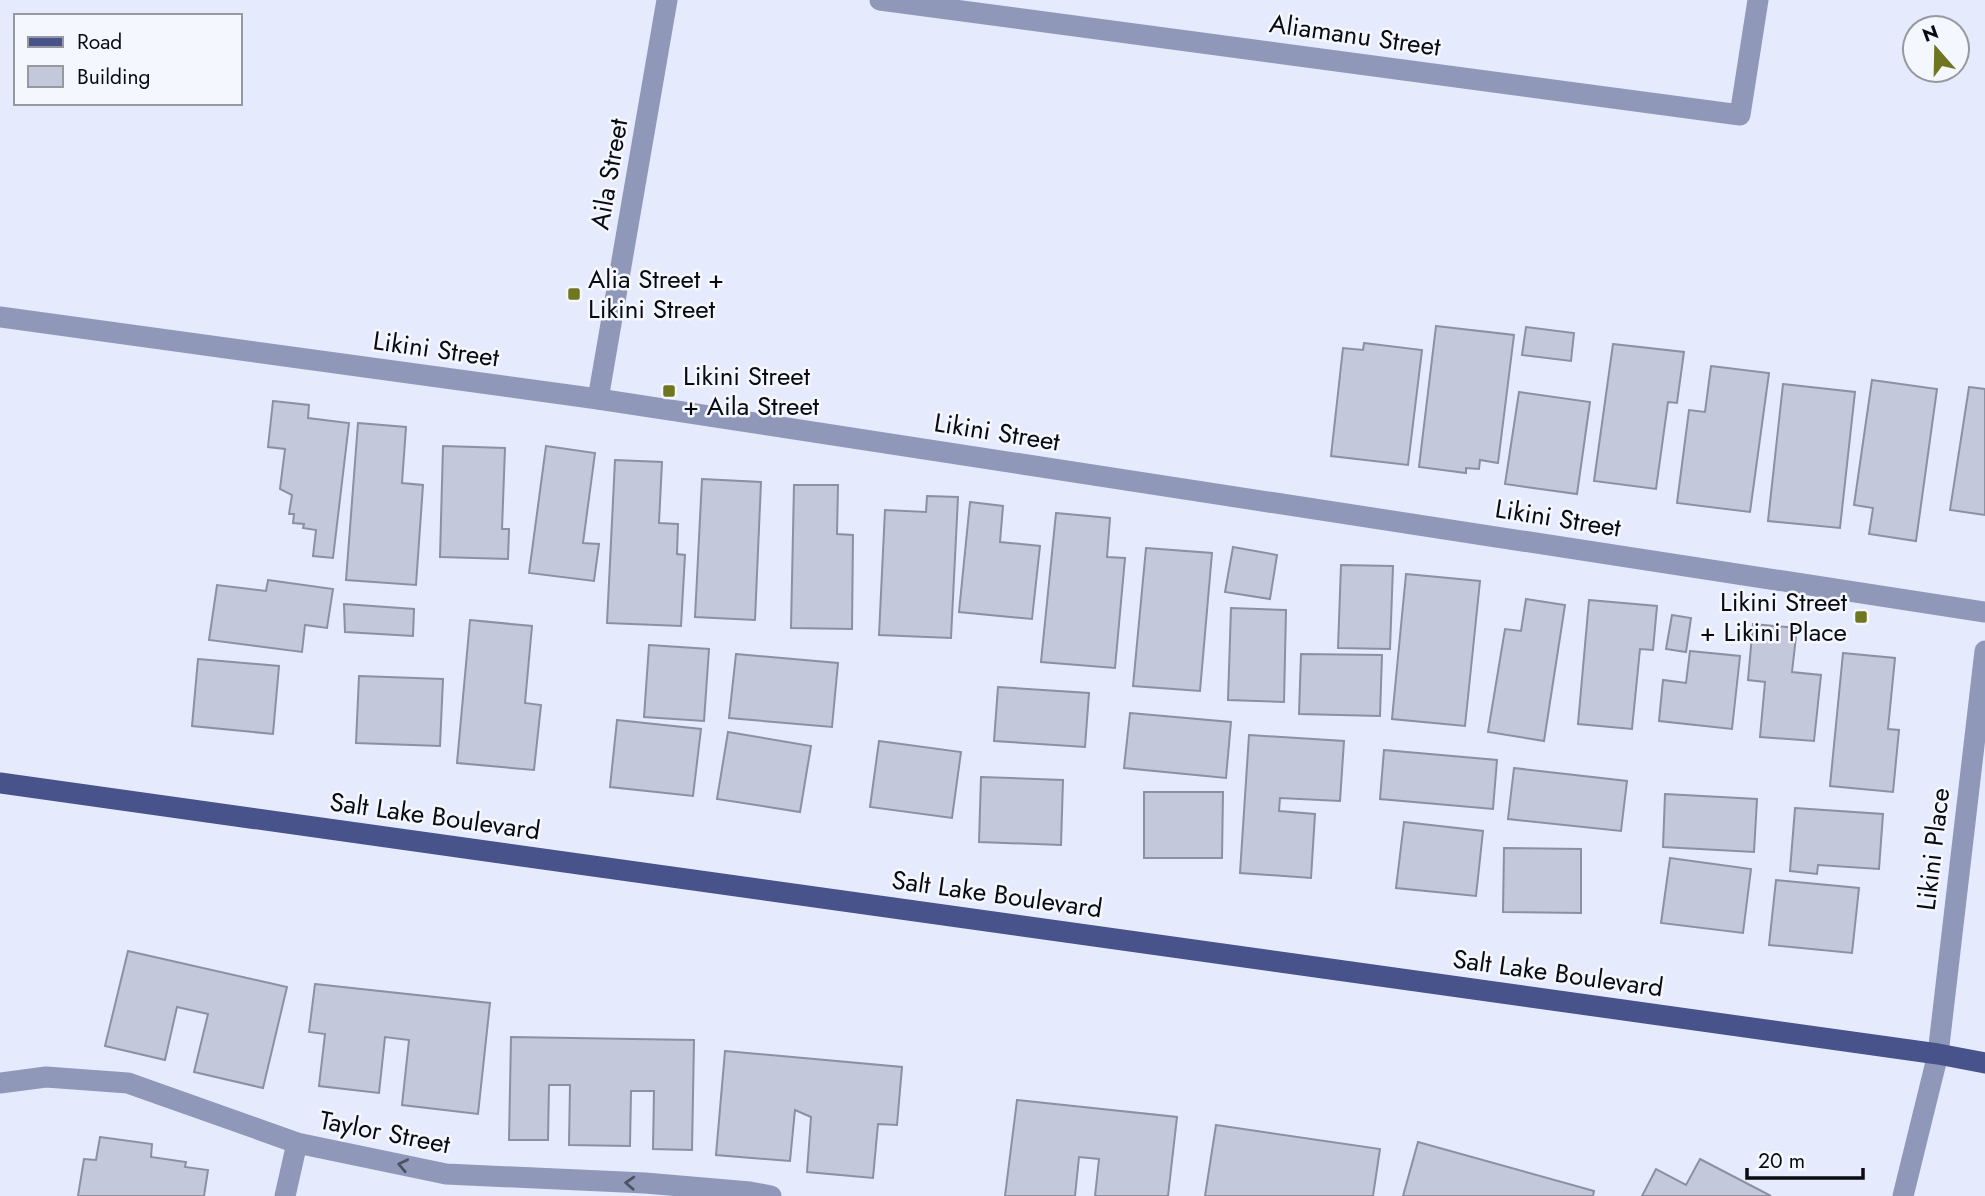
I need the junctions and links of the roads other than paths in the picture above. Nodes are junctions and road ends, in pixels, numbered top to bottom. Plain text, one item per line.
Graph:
1 (667, 0) edge
2 (880, 0) edge
3 (1758, 0) edge
4 (0, 317) edge
5 (598, 399) junction
6 (1985, 612) edge
7 (1985, 651) edge
8 (0, 783) edge
9 (1938, 1054) junction
10 (1985, 1063) edge
11 (0, 1083) edge
12 (297, 1143) junction
13 (757, 1195) edge
14 (285, 1196) edge
15 (1903, 1196) edge

1 - 5 street, Aila Street
2 - 3 street, Aliamanu Street
4 - 5 street, Likini Street
5 - 6 street, Likini Street
7 - 9 street, Likini Place
8 - 9 main road, Salt Lake Boulevard
9 - 10 main road, Salt Lake Boulevard
9 - 15 street, Likini Place
11 - 12 street, Taylor Street
13 -> 12 street, Taylor Street
12 - 14 street

